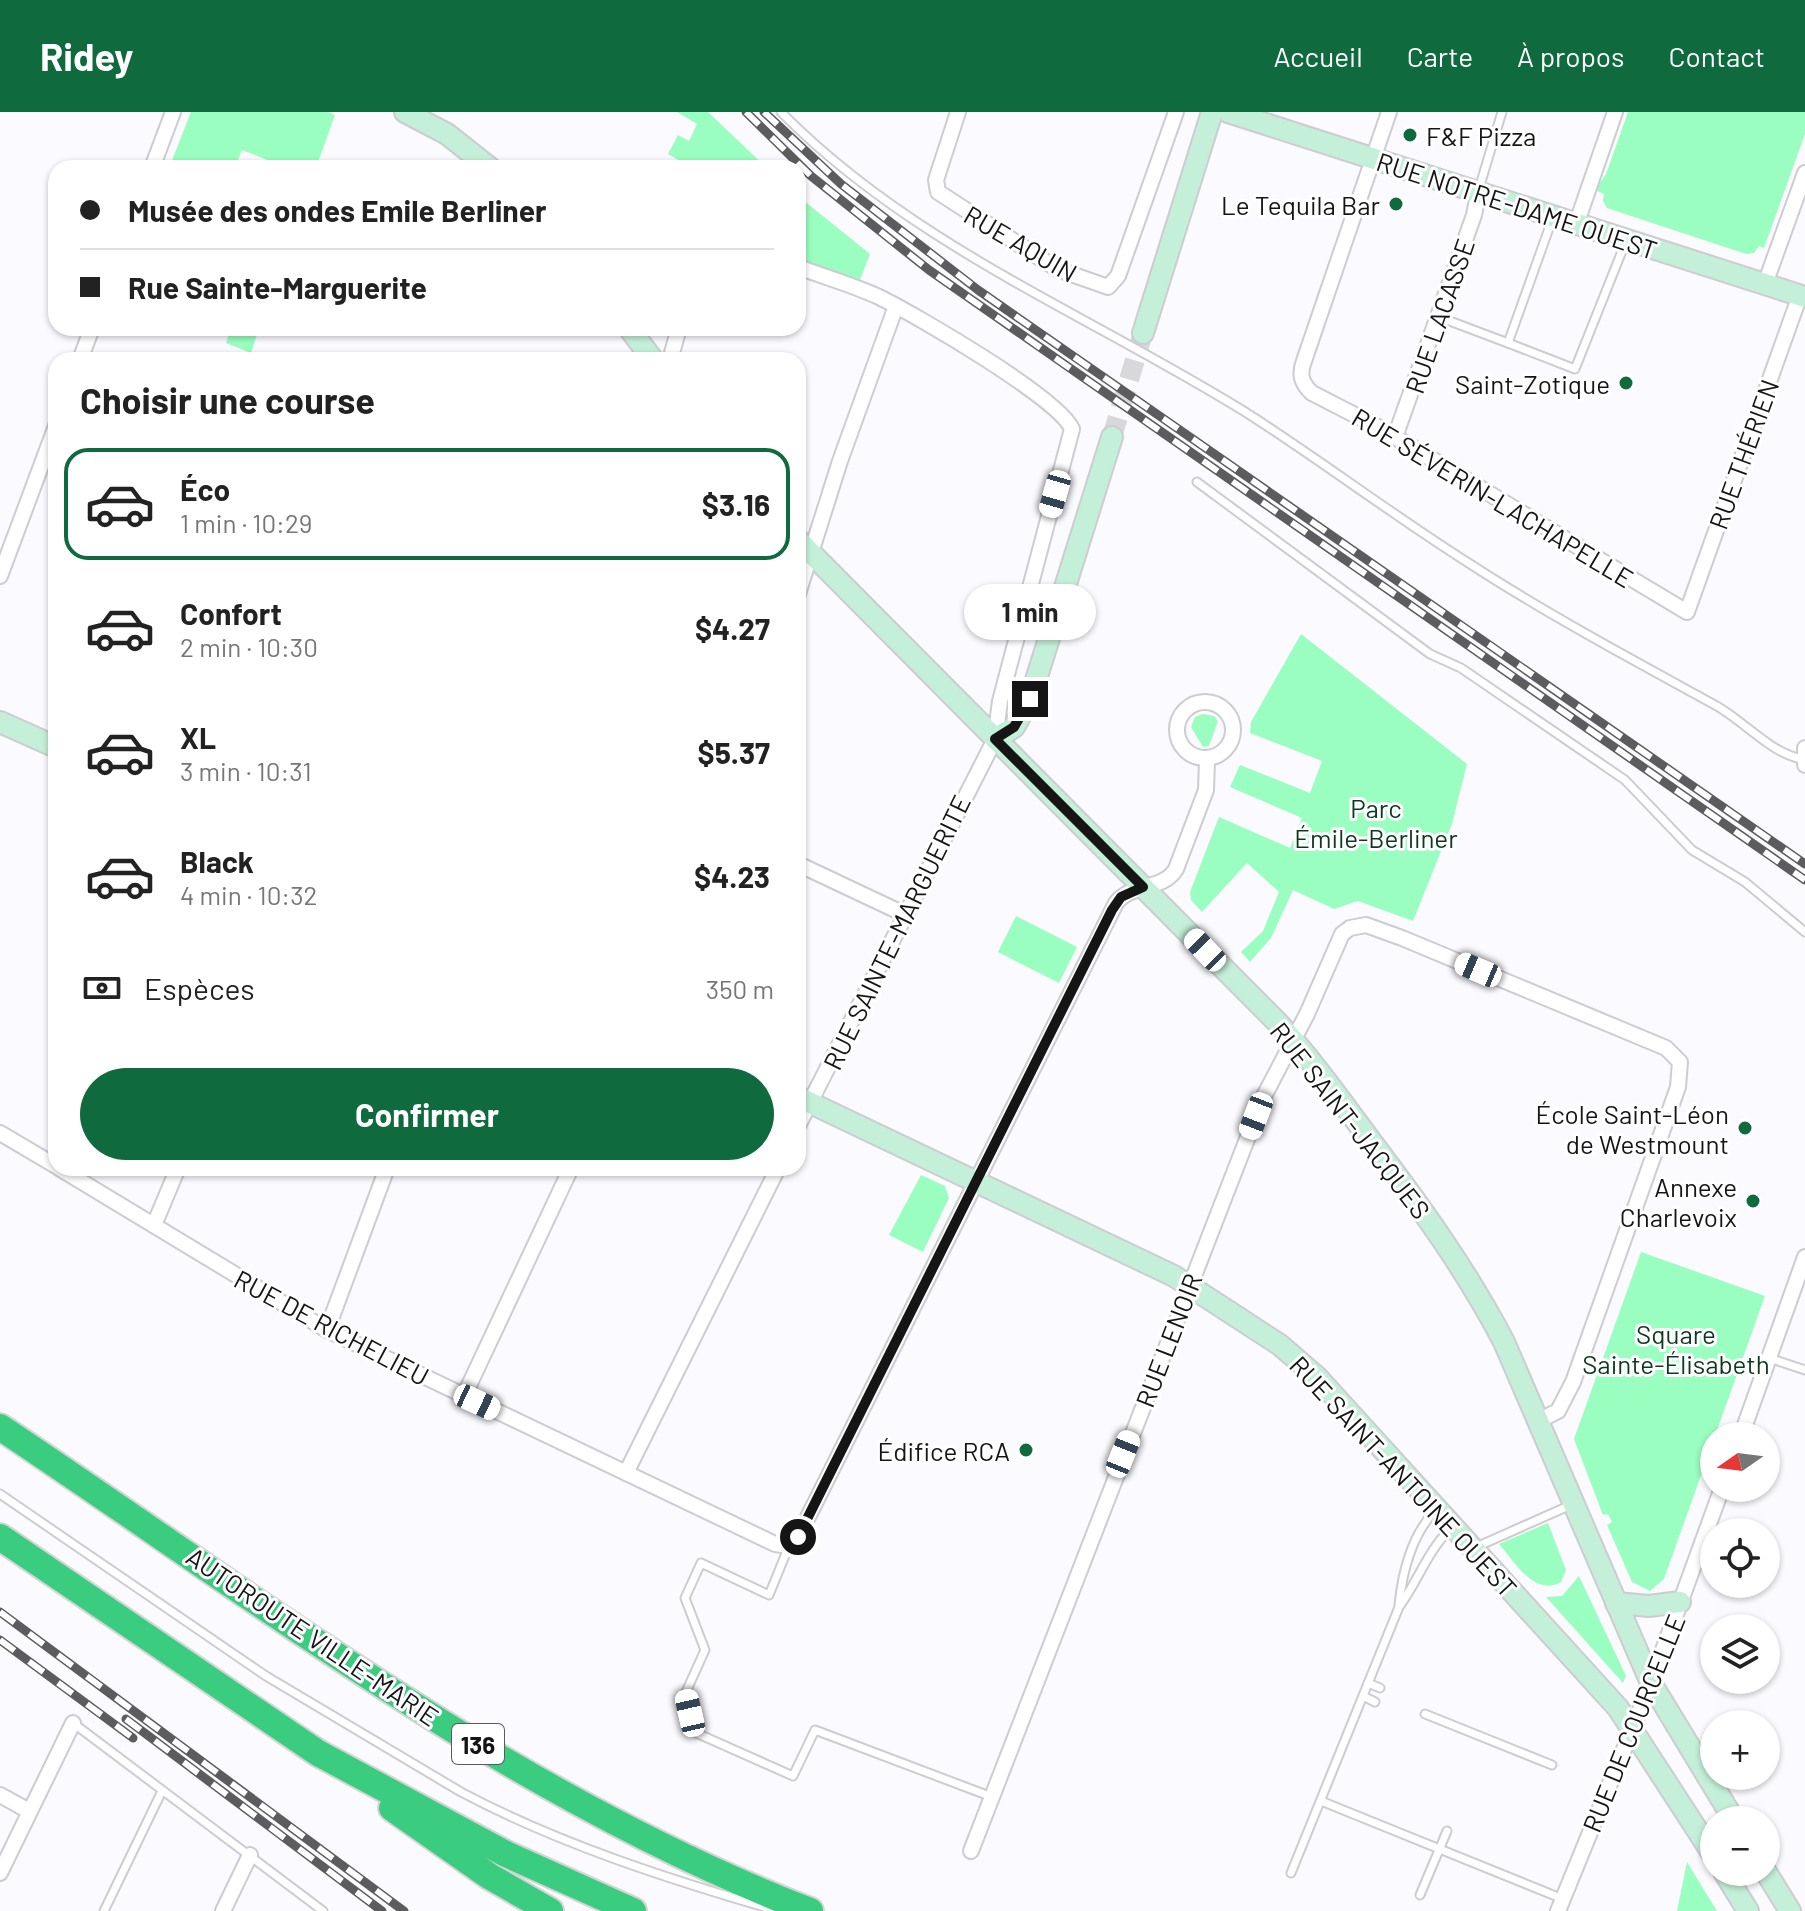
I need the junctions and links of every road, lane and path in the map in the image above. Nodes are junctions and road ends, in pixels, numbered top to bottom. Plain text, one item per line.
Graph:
1 (173, 112) edge
2 (407, 112) edge
3 (781, 112) edge
4 (958, 112) edge
5 (1176, 112) edge
6 (1212, 112) edge
7 (1228, 112) edge
8 (1389, 112) edge
9 (1502, 112) edge
10 (1615, 112) edge
11 (1373, 159) junction
12 (155, 160) edge
13 (480, 160) edge
14 (1805, 173) edge
15 (1478, 194) junction
16 (1552, 218) junction
17 (1576, 225) junction
18 (1626, 241) junction
19 (806, 270) edge
20 (1765, 284) junction
21 (1802, 296) edge
22 (896, 306) junction
23 (1439, 317) junction
24 (1143, 333) tunnel mouth
25 (1508, 343) junction
26 (1112, 437) tunnel mouth
27 (1395, 437) junction
28 (48, 447) edge
29 (1197, 482) dead end
30 (806, 542) edge
31 (806, 549) edge
32 (0, 576) edge
33 (1687, 612) joint
34 (0, 722) edge
35 (995, 739) junction
36 (48, 743) edge
37 (1804, 758) edge
38 (1207, 760) junction
39 (806, 868) edge
40 (1143, 887) junction
41 (904, 914) junction
42 (1805, 932) edge
43 (1293, 1040) junction
44 (806, 1096) edge
45 (806, 1101) edge
46 (0, 1133) edge
47 (48, 1162) edge
48 (72, 1176) edge
49 (175, 1176) edge
50 (384, 1176) edge
51 (567, 1176) edge
52 (774, 1176) edge
53 (976, 1180) junction
54 (154, 1225) junction
55 (1805, 1257) edge
56 (1190, 1285) junction
57 (327, 1330) junction
58 (1769, 1358) junction
59 (1805, 1370) edge
60 (464, 1396) junction
61 (1538, 1421) junction
62 (1746, 1422) edge
63 (0, 1427) edge
64 (626, 1473) junction
65 (0, 1494) edge
66 (1717, 1502) edge
67 (1573, 1504) junction
68 (1436, 1509) junction
69 (1453, 1527) junction
70 (0, 1537) edge
71 (789, 1546) junction
72 (1473, 1549) junction
73 (1680, 1602) junction
74 (1616, 1603) junction
75 (1399, 1607) junction
76 (1368, 1683) junction
77 (1651, 1683) junction
78 (1380, 1688) dead end
79 (1363, 1696) junction
80 (1375, 1702) dead end
81 (1425, 1714) dead end
82 (73, 1723) joint
83 (1633, 1727) junction
84 (318, 1753) junction
85 (1552, 1765) dead end
86 (162, 1791) junction
87 (0, 1795) edge
88 (992, 1797) junction
89 (1321, 1801) junction
90 (1726, 1806) edge
91 (29, 1811) junction
92 (1447, 1831) dead end
93 (1700, 1834) edge
94 (1439, 1849) junction
95 (971, 1851) dead end
96 (250, 1855) junction
97 (0, 1873) edge
98 (1291, 1873) dead end
99 (1733, 1886) edge
100 (1775, 1886) edge
101 (1420, 1895) dead end
102 (1560, 1905) edge
103 (104, 1911) edge
104 (223, 1911) edge
105 (323, 1911) edge
106 (550, 1911) edge
107 (633, 1911) edge
108 (778, 1911) edge
109 (810, 1911) edge
110 (1748, 1911) edge
111 (1790, 1911) edge

1 - 12 street
2 - 13 main road
3 - 37 lane
4 - 5 street, RUE AQUIN
6 - 24 main road
7 - 11 main road, RUE NOTRE-DAME OUEST
8 - 11 street
9 - 15 lane
10 - 17 street
11 - 15 main road, RUE NOTRE-DAME OUEST
11 - 27 street, RUE SÉVERIN-LACHAPELLE
14 - 20 street
15 - 16 main road, RUE NOTRE-DAME OUEST
15 - 23 street, RUE LACASSE
16 - 17 main road, RUE NOTRE-DAME OUEST
16 - 25 lane
17 - 18 main road, RUE NOTRE-DAME OUEST
18 - 20 main road, RUE NOTRE-DAME OUEST
18 - 25 lane
19 - 22 street
20 - 21 main road, RUE NOTRE-DAME OUEST
21 - 33 street, RUE THÉRIEN
22 - 30 street
22 - 35 street, RUE SAINTE-MARGUERITE
23 - 25 lane
23 - 27 street, RUE LACASSE
26 - 35 main road, RUE SAINTE-MARGUERITE
27 - 33 street, RUE SÉVERIN-LACHAPELLE
28 - 32 street
29 - 42 lane
31 - 35 main road, RUE SAINT-JACQUES
34 - 36 main road
35 - 40 main road, RUE SAINT-JACQUES
35 - 41 street, RUE SAINTE-MARGUERITE
38 - 38 street
38 - 40 street
39 - 41 street
40 - 43 main road, RUE SAINT-JACQUES
40 - 53 street
41 - 44 street, RUE SAINTE-MARGUERITE
43 - 56 street, RUE LENOIR
43 - 61 main road, RUE SAINT-JACQUES
43 - 61 street, RUE LENOIR
45 - 53 main road, RUE SAINT-ANTOINE OUEST
46 - 47 street, RUE DE RICHELIEU
48 - 54 street, RUE DE RICHELIEU
49 - 54 street
50 - 57 street
51 - 60 street
52 - 64 street
53 - 56 main road, RUE SAINT-ANTOINE OUEST
53 - 71 street
54 - 57 street, RUE DE RICHELIEU
55 - 58 street
56 - 68 main road, RUE SAINT-ANTOINE OUEST
56 - 88 street, RUE LENOIR
57 - 60 street, RUE DE RICHELIEU
58 - 59 lane
58 - 62 street
60 - 64 street, RUE DE RICHELIEU
61 - 67 main road, RUE SAINT-JACQUES
63 - 109 highway, AUTOROUTE VILLE-MARIE / 136
64 - 71 street, RUE DE RICHELIEU
65 - 108 lane
66 - 73 street, RUE DE COURCELLE
67 - 72 lane
67 - 74 main road, RUE SAINT-JACQUES
68 - 69 main road, RUE SAINT-ANTOINE OUEST
68 - 75 lane
69 - 72 main road, RUE SAINT-ANTOINE OUEST
69 - 75 lane
70 - 84 highway
71 - 88 lane
72 - 83 main road, RUE SAINT-ANTOINE OUEST
73 - 74 main road
73 - 77 street, RUE DE COURCELLE
74 - 77 main road, RUE SAINT-JACQUES
75 - 76 lane
76 - 78 lane
76 - 79 lane
77 - 83 street, RUE DE COURCELLE
77 - 90 main road, RUE SAINT-JACQUES
79 - 80 lane
79 - 89 lane
81 - 85 lane
82 - 86 lane
82 - 91 street
83 - 93 main road
83 - 102 street, RUE DE COURCELLE
84 - 106 highway
84 - 107 highway
86 - 96 lane
86 - 103 lane
87 - 91 street
88 - 95 street, RUE LENOIR
89 - 94 lane
89 - 98 lane
91 - 97 street
92 - 94 lane
94 - 101 lane
94 - 102 lane
96 - 104 street
96 - 105 lane
99 - 110 main road
100 - 111 main road

